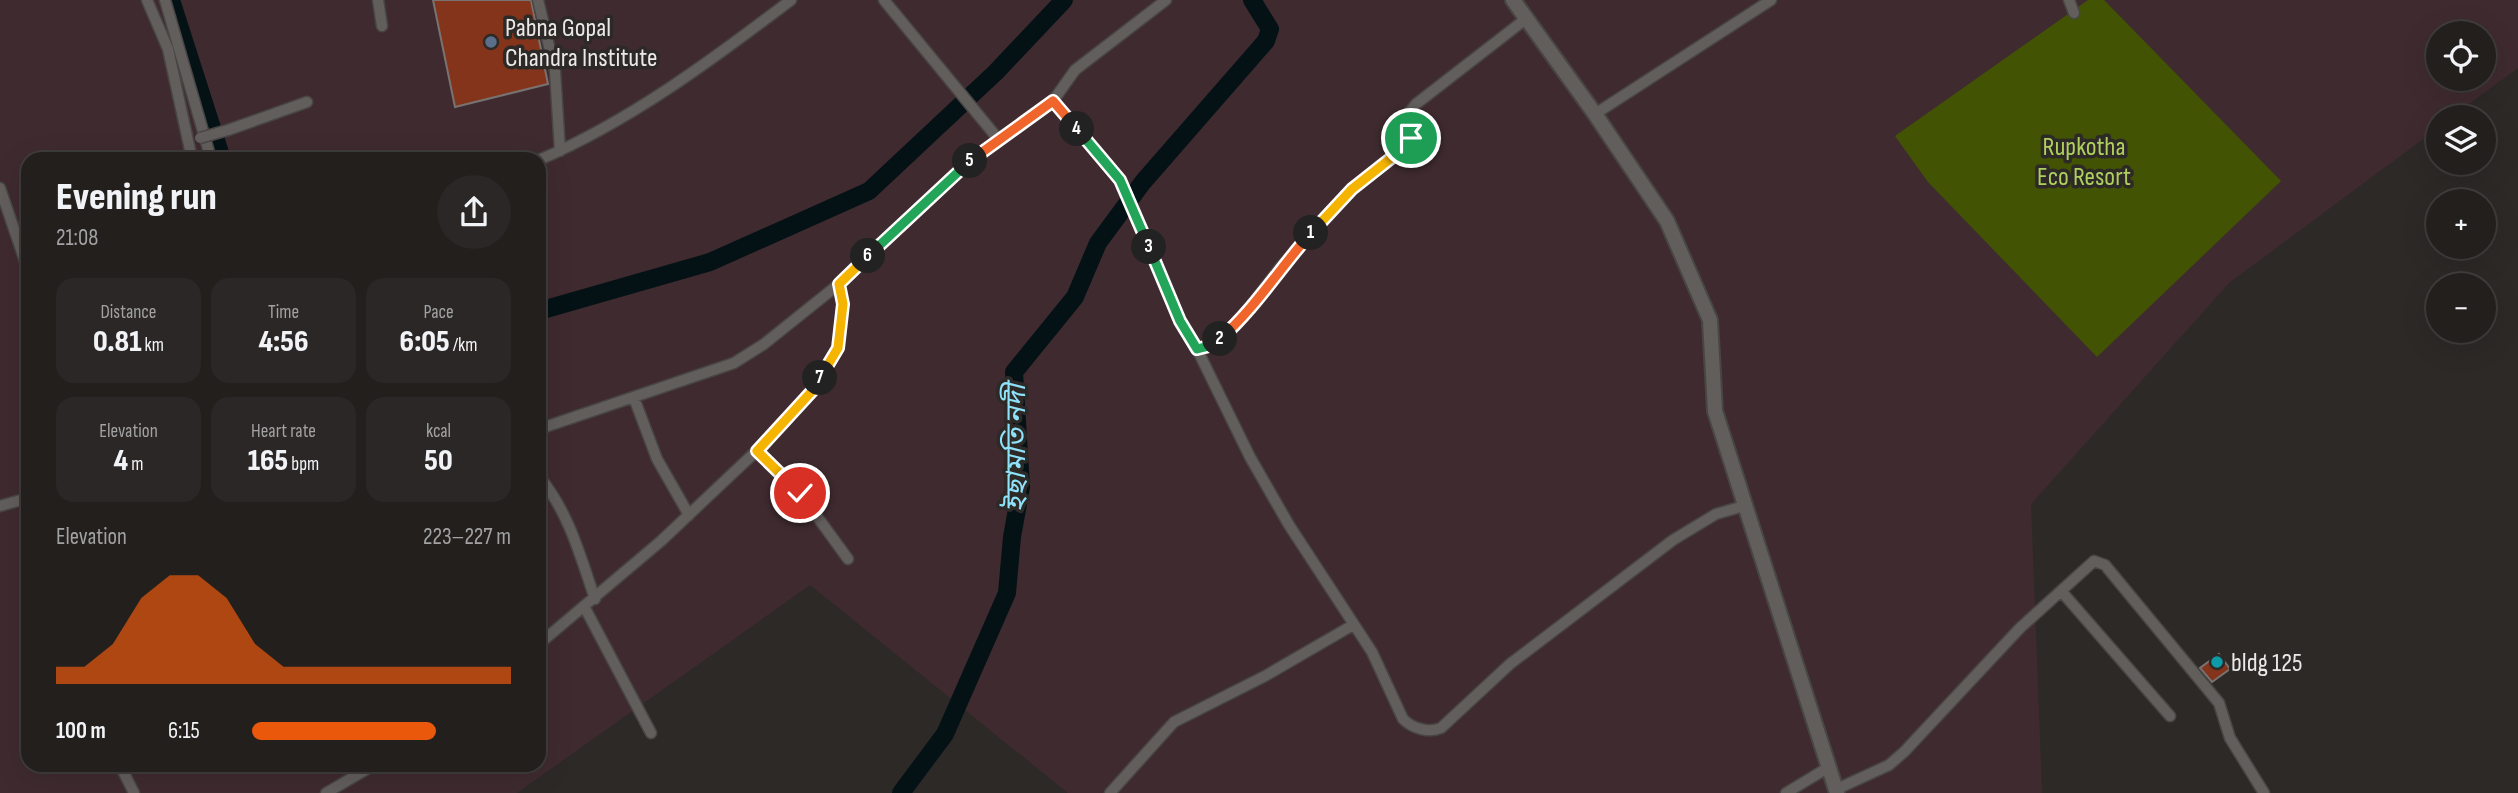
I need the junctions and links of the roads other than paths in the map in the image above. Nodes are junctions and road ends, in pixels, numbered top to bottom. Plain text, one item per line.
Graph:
1 (147, 0) edge
2 (165, 0) edge
3 (378, 0) edge
4 (538, 0) edge
5 (791, 0) edge
6 (884, 0) edge
7 (1166, 0) edge
8 (1513, 0) edge
9 (1771, 0) edge
10 (2069, 0) edge
11 (2074, 13) dead end
12 (1527, 18) junction
13 (383, 26) dead end
14 (1053, 101) junction
15 (307, 102) dead end
16 (1595, 114) junction
17 (999, 140) junction
18 (188, 141) junction
19 (561, 151) junction
20 (190, 152) edge
21 (209, 152) edge
22 (546, 157) edge
23 (0, 188) edge
24 (21, 250) edge
25 (839, 284) junction
26 (1197, 349) junction
27 (635, 398) junction
28 (546, 425) edge
29 (757, 451) junction
30 (546, 485) edge
31 (21, 500) edge
32 (0, 506) edge
33 (1744, 506) junction
34 (689, 515) junction
35 (848, 559) dead end
36 (2062, 592) junction
37 (595, 599) junction
38 (585, 608) junction
39 (1353, 625) junction
40 (546, 639) edge
41 (2169, 716) dead end
42 (651, 733) dead end
43 (1829, 767) junction
44 (124, 772) edge
45 (362, 772) edge
46 (1837, 791) edge
47 (134, 793) edge
48 (326, 793) edge
49 (1110, 793) edge
50 (1786, 793) edge
51 (2264, 793) edge

1 - 18 street
2 - 21 street
3 - 13 street
4 - 19 street
5 - 19 street
6 - 17 street
7 - 14 street
8 - 12 street
9 - 16 street
10 - 11 street
12 - 16 street
12 - 26 street
14 - 17 street
14 - 26 street
15 - 18 street, bridge
16 - 33 street
17 - 25 street
18 - 20 street
19 - 22 street
23 - 24 street
25 - 27 street
25 - 29 street
26 - 39 street
27 - 28 street
27 - 34 street
29 - 34 street
29 - 35 street
30 - 37 street
31 - 32 street
33 - 39 street
33 - 43 street
34 - 37 street
36 - 41 street
36 - 46 street
36 - 51 street
37 - 38 street
38 - 40 street
38 - 42 street
39 - 49 street
43 - 46 street
43 - 50 street
44 - 47 street
45 - 48 street

